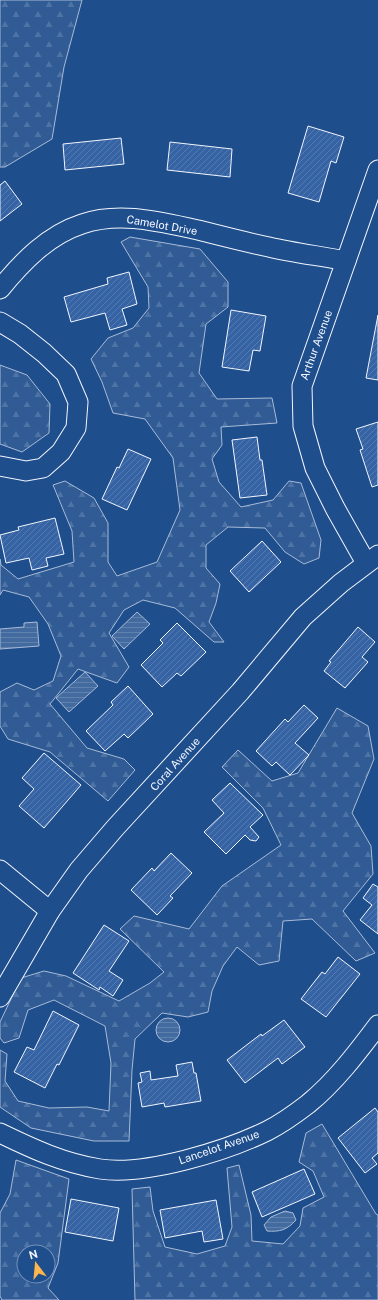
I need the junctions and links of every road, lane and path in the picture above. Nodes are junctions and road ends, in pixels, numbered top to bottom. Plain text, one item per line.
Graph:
1 (378, 170) edge
2 (346, 261) junction
3 (0, 289) edge
4 (0, 322) edge
5 (0, 466) edge
6 (372, 559) edge
7 (0, 870) edge
8 (50, 911) junction
9 (0, 996) edge
10 (378, 1025) edge
11 (0, 1133) edge

1 - 2 street, Arthur Avenue
2 - 3 street, Camelot Drive
2 - 6 street, Arthur Avenue
4 - 5 street
6 - 8 street, Coral Avenue
7 - 8 street
8 - 9 street, Coral Avenue
10 - 11 street, Lancelot Avenue

